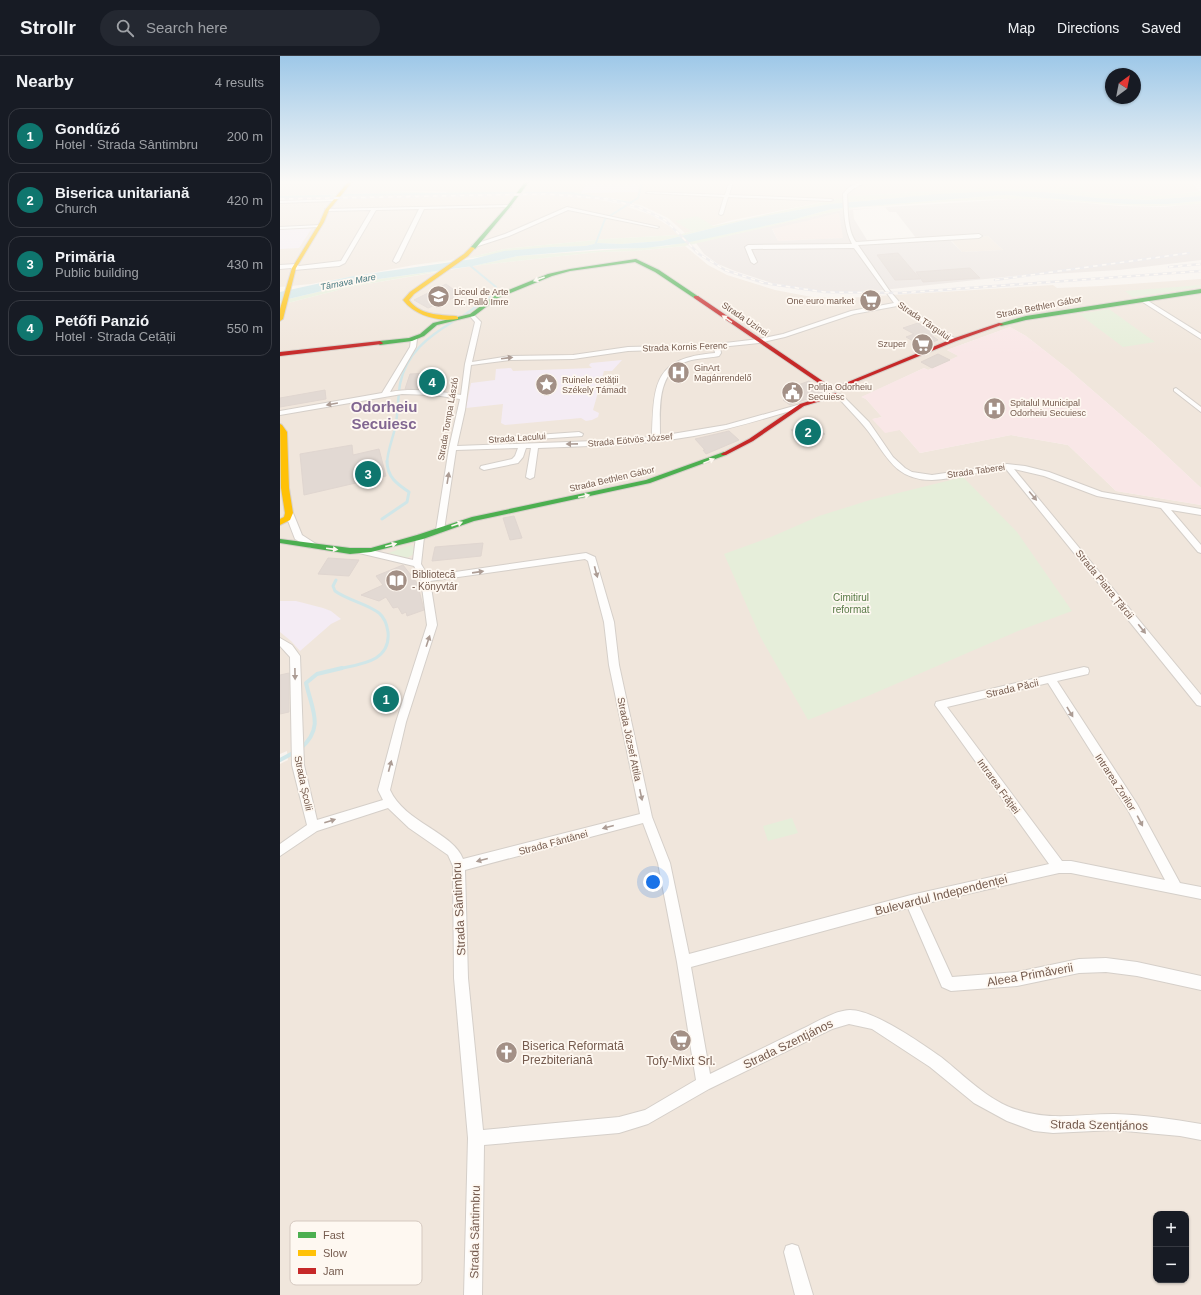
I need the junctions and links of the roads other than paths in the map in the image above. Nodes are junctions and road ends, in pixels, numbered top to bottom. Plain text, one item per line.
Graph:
1 (311, 240) edge
2 (356, 240) edge
3 (406, 240) edge
4 (480, 240) edge
5 (492, 240) edge
6 (854, 240) edge
7 (926, 240) edge
8 (475, 245) junction
9 (855, 245) junction
10 (396, 261) dead end
11 (754, 262) dead end
12 (280, 267) edge
13 (295, 267) junction
14 (1201, 291) edge
15 (1143, 300) junction
16 (898, 304) junction
17 (462, 317) junction
18 (280, 319) edge
19 (437, 321) junction
20 (418, 337) junction
21 (1201, 337) edge
22 (954, 340) junction
23 (759, 341) junction
24 (716, 347) junction
25 (281, 348) edge
26 (468, 364) junction
27 (836, 390) junction
28 (1176, 390) dead end
29 (385, 394) junction
30 (464, 397) junction
31 (802, 405) junction
32 (1201, 410) edge
33 (280, 413) edge
34 (763, 417) junction
35 (772, 425) junction
36 (281, 426) edge
37 (579, 434) dead end
38 (656, 438) junction
39 (524, 445) junction
40 (535, 445) junction
41 (454, 446) junction
42 (1007, 466) junction
43 (484, 468) dead end
44 (530, 477) dead end
45 (1163, 506) junction
46 (1201, 512) edge
47 (289, 513) junction
48 (280, 523) edge
49 (440, 530) junction
50 (420, 537) junction
51 (280, 542) edge
52 (315, 547) junction
53 (1201, 550) edge
54 (362, 551) junction
55 (417, 564) junction
56 (425, 579) junction
57 (280, 641) edge
58 (1084, 671) dead end
59 (1050, 679) junction
60 (1201, 702) edge
61 (940, 705) joint
62 (390, 802) junction
63 (646, 817) junction
64 (314, 827) junction
65 (280, 851) edge
66 (459, 866) junction
67 (1059, 868) junction
68 (1176, 888) junction
69 (1201, 893) edge
70 (912, 901) junction
71 (684, 962) junction
72 (1201, 983) edge
73 (704, 1084) junction
74 (1201, 1132) edge
75 (476, 1138) junction
76 (792, 1252) dead end
77 (474, 1295) edge
78 (804, 1295) edge

1 - 13 main road
2 - 13 street
3 - 10 street
4 - 8 main road
5 - 8 street
6 - 9 street, Strada Târgului
7 - 9 street
8 - 19 main road
9 - 11 street
9 - 16 street, Strada Târgului
12 - 13 street
13 - 18 main road
14 - 15 main road, Strada Bethlen Gábor
15 - 21 street
15 - 22 main road, Strada Bethlen Gábor
16 - 22 street, Strada Târgului
16 - 23 street, Strada Kornis Ferenc
17 - 19 main road
23 -> 17 main road, Strada Uzinei
17 - 26 street, Strada Tompa László
19 - 20 main road
20 - 25 main road
20 - 29 street
22 - 27 main road, Strada Bethlen Gábor
23 - 24 street, Strada Kornis Ferenc
23 - 27 main road, Strada Uzinei
26 -> 24 street, Strada Kornis Ferenc
24 - 38 street
26 - 30 street, Strada Tompa László
27 - 31 main road, Strada Bethlen Gábor
27 - 42 street, Strada Taberei
28 - 32 street
29 - 30 street
29 -> 33 street
30 - 41 street, Strada Tompa László
31 - 34 street, Strada Eötvös József
31 - 35 main road, Strada Bethlen Gábor
34 - 35 street
34 - 38 street, Strada Eötvös József
49 -> 35 main road, Strada Bethlen Gábor
36 - 47 main road
37 - 41 street, Strada Lacului
38 -> 40 street, Strada Eötvös József
39 - 40 street, Strada Eötvös József
39 - 41 street, Strada Eötvös József
39 - 43 street
40 - 44 street
49 -> 41 street, Strada Tompa László
42 - 45 street, Strada Taberei
42 -> 60 street, Strada Piatra Țărcii
45 - 46 street, Strada Taberei
45 - 53 street
47 - 48 main road
47 - 52 street
49 - 50 main road, Strada Bethlen Gábor
54 -> 50 main road, Strada Bethlen Gábor
50 - 55 street
51 - 52 main road, Strada Bethlen Gábor
52 -> 54 main road, Strada Bethlen Gábor
54 - 55 street
55 - 56 street
62 -> 56 street
56 -> 63 street, Strada József Attila
57 -> 64 street, Strada Școlii
58 - 59 street, Strada Păcii
59 - 61 street, Strada Păcii
59 -> 68 street, Intrarea Zorilor
61 - 67 street, Intrarea Frăției
64 -> 62 street
62 - 66 street, Strada Sântimbru
63 -> 66 street, Strada Fântânei
63 - 71 street, Strada József Attila
64 - 65 street
66 - 75 street, Strada Sântimbru
67 - 68 street, Bulevardul Independenței
67 - 70 street, Bulevardul Independenței
68 - 69 street, Bulevardul Independenței
70 - 71 street, Bulevardul Independenței
70 - 72 street, Aleea Primăverii
71 - 73 street, Strada József Attila
73 - 74 street, Strada Szentjános
73 - 75 street, Strada Szentjános
75 - 77 street, Strada Sântimbru
76 - 78 street

